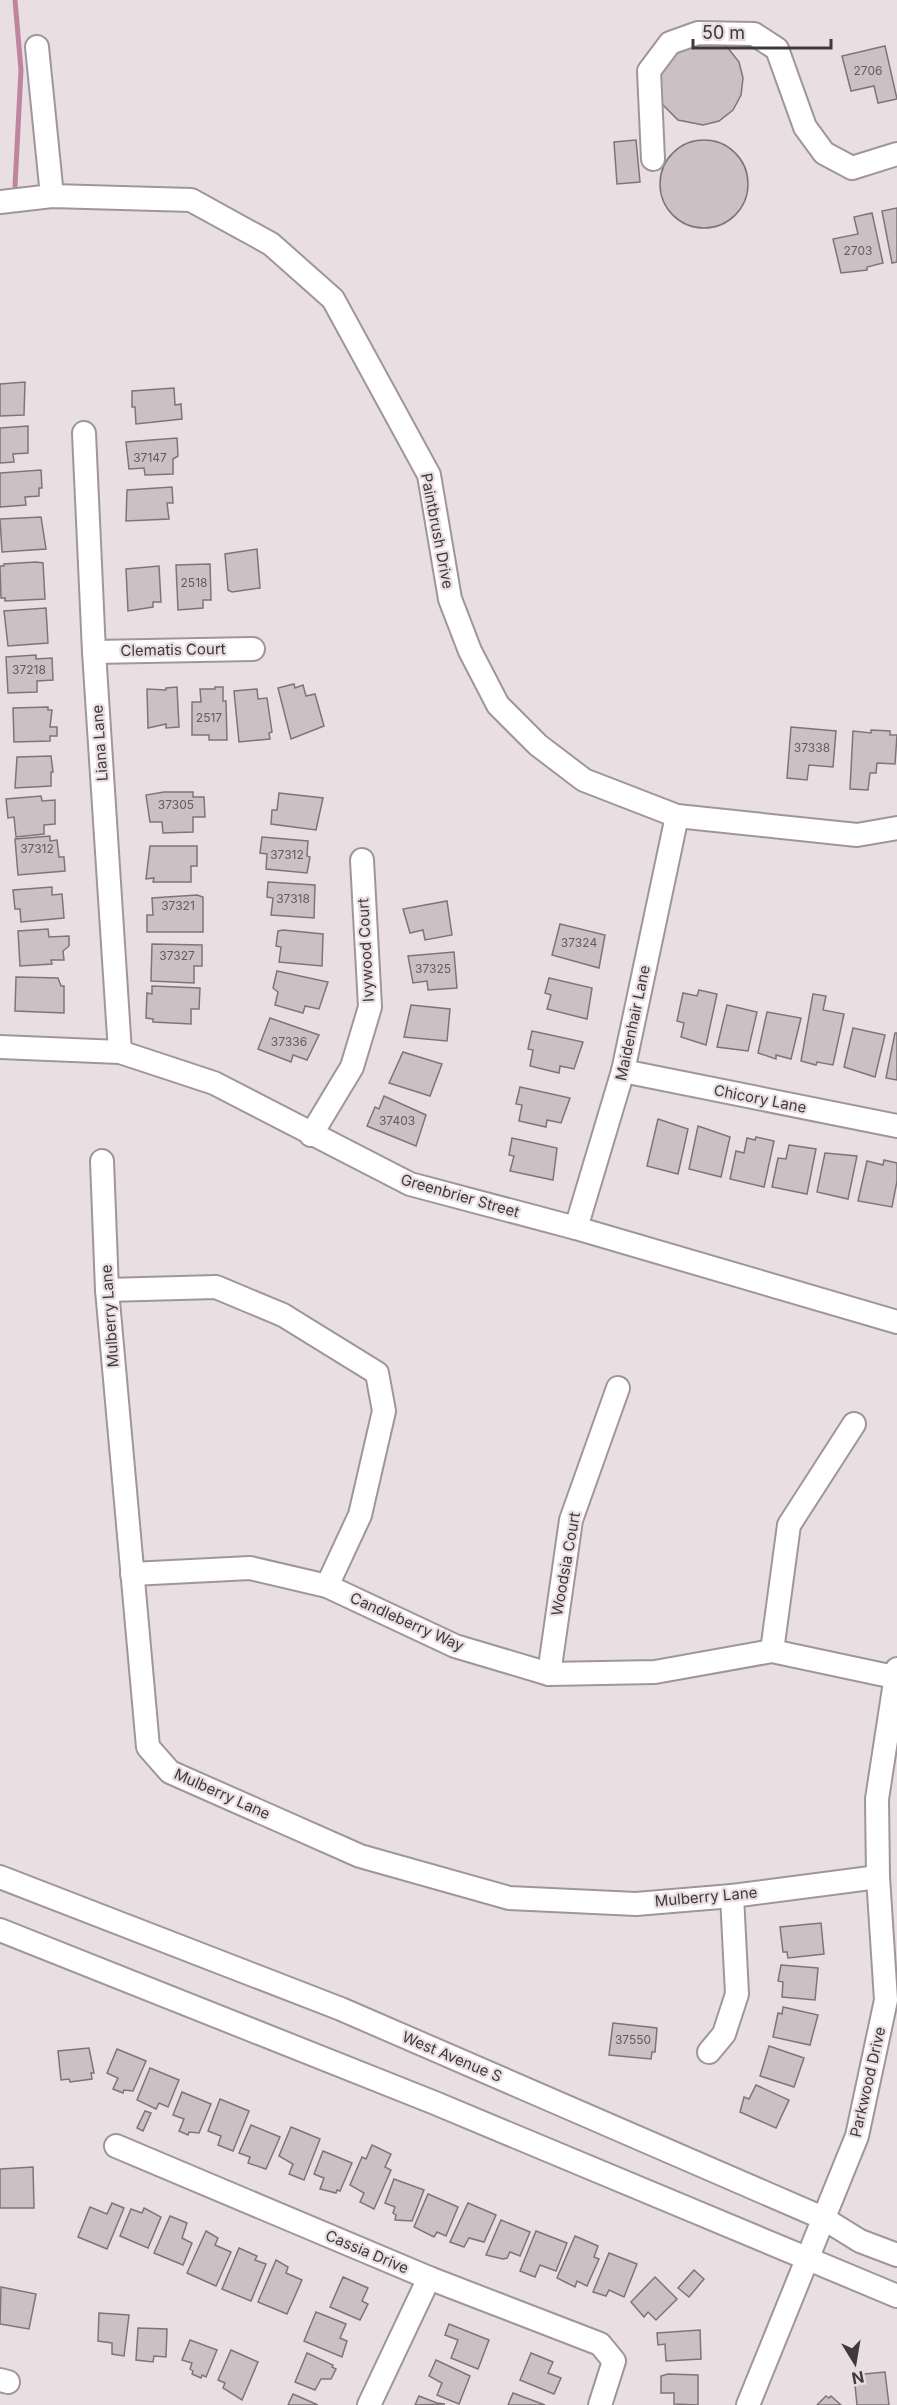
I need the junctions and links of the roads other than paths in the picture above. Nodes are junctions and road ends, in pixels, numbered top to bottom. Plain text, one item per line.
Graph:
1 (37, 47) dead end
2 (897, 154) edge
3 (653, 159) dead end
4 (52, 196) junction
5 (0, 202) edge
6 (84, 433) dead end
7 (253, 649) dead end
8 (94, 652) junction
9 (677, 816) junction
10 (897, 828) edge
11 (362, 860) dead end
12 (0, 1047) edge
13 (120, 1052) junction
14 (623, 1071) junction
15 (897, 1126) edge
16 (311, 1135) junction
17 (102, 1161) dead end
18 (576, 1228) junction
19 (107, 1290) junction
20 (897, 1322) edge
21 (618, 1388) dead end
22 (854, 1424) dead end
23 (132, 1574) junction
24 (327, 1586) junction
25 (772, 1651) junction
26 (895, 1673) edge
27 (549, 1674) junction
28 (0, 1877) edge
29 (878, 1877) junction
30 (732, 1896) junction
31 (0, 1930) edge
32 (709, 2052) dead end
33 (116, 2146) dead end
34 (823, 2218) junction
35 (897, 2255) edge
36 (809, 2258) junction
37 (429, 2278) junction
38 (897, 2296) edge
39 (369, 2405) edge
40 (600, 2405) edge
41 (748, 2405) edge

1 - 4 street
2 - 3 street
4 - 5 street, Paintbrush Drive
4 - 9 street, Paintbrush Drive
6 - 8 street, Liana Lane
7 - 8 street, Clematis Court
8 - 13 street, Liana Lane
9 - 10 street, Paintbrush Drive
9 - 14 street, Maidenhair Lane
11 - 16 street, Ivywood Court
12 - 13 street, Greenbrier Street
13 - 16 street, Greenbrier Street
14 - 15 street, Chicory Lane
14 - 18 street, Maidenhair Lane
16 - 18 street, Greenbrier Street
17 - 19 street, Mulberry Lane
18 - 20 street, Greenbrier Street
19 - 23 street, Mulberry Lane
19 - 24 street
21 - 27 street, Woodsia Court
22 - 25 street
23 - 24 street, Candleberry Way
23 - 30 street, Mulberry Lane
24 - 27 street, Candleberry Way
25 - 26 street, Candleberry Way
25 - 27 street, Candleberry Way
26 - 29 street, Parkwood Drive
28 - 34 street, West Avenue S
29 - 30 street, Mulberry Lane
29 - 34 street, Parkwood Drive
30 - 32 street
31 - 36 street
33 - 37 street, Cassia Drive
34 - 35 street, West Avenue S
34 - 36 street, Parkwood Drive
36 - 38 street
36 - 41 street, Parkwood Drive
37 - 39 street
37 - 40 street, Cassia Drive

